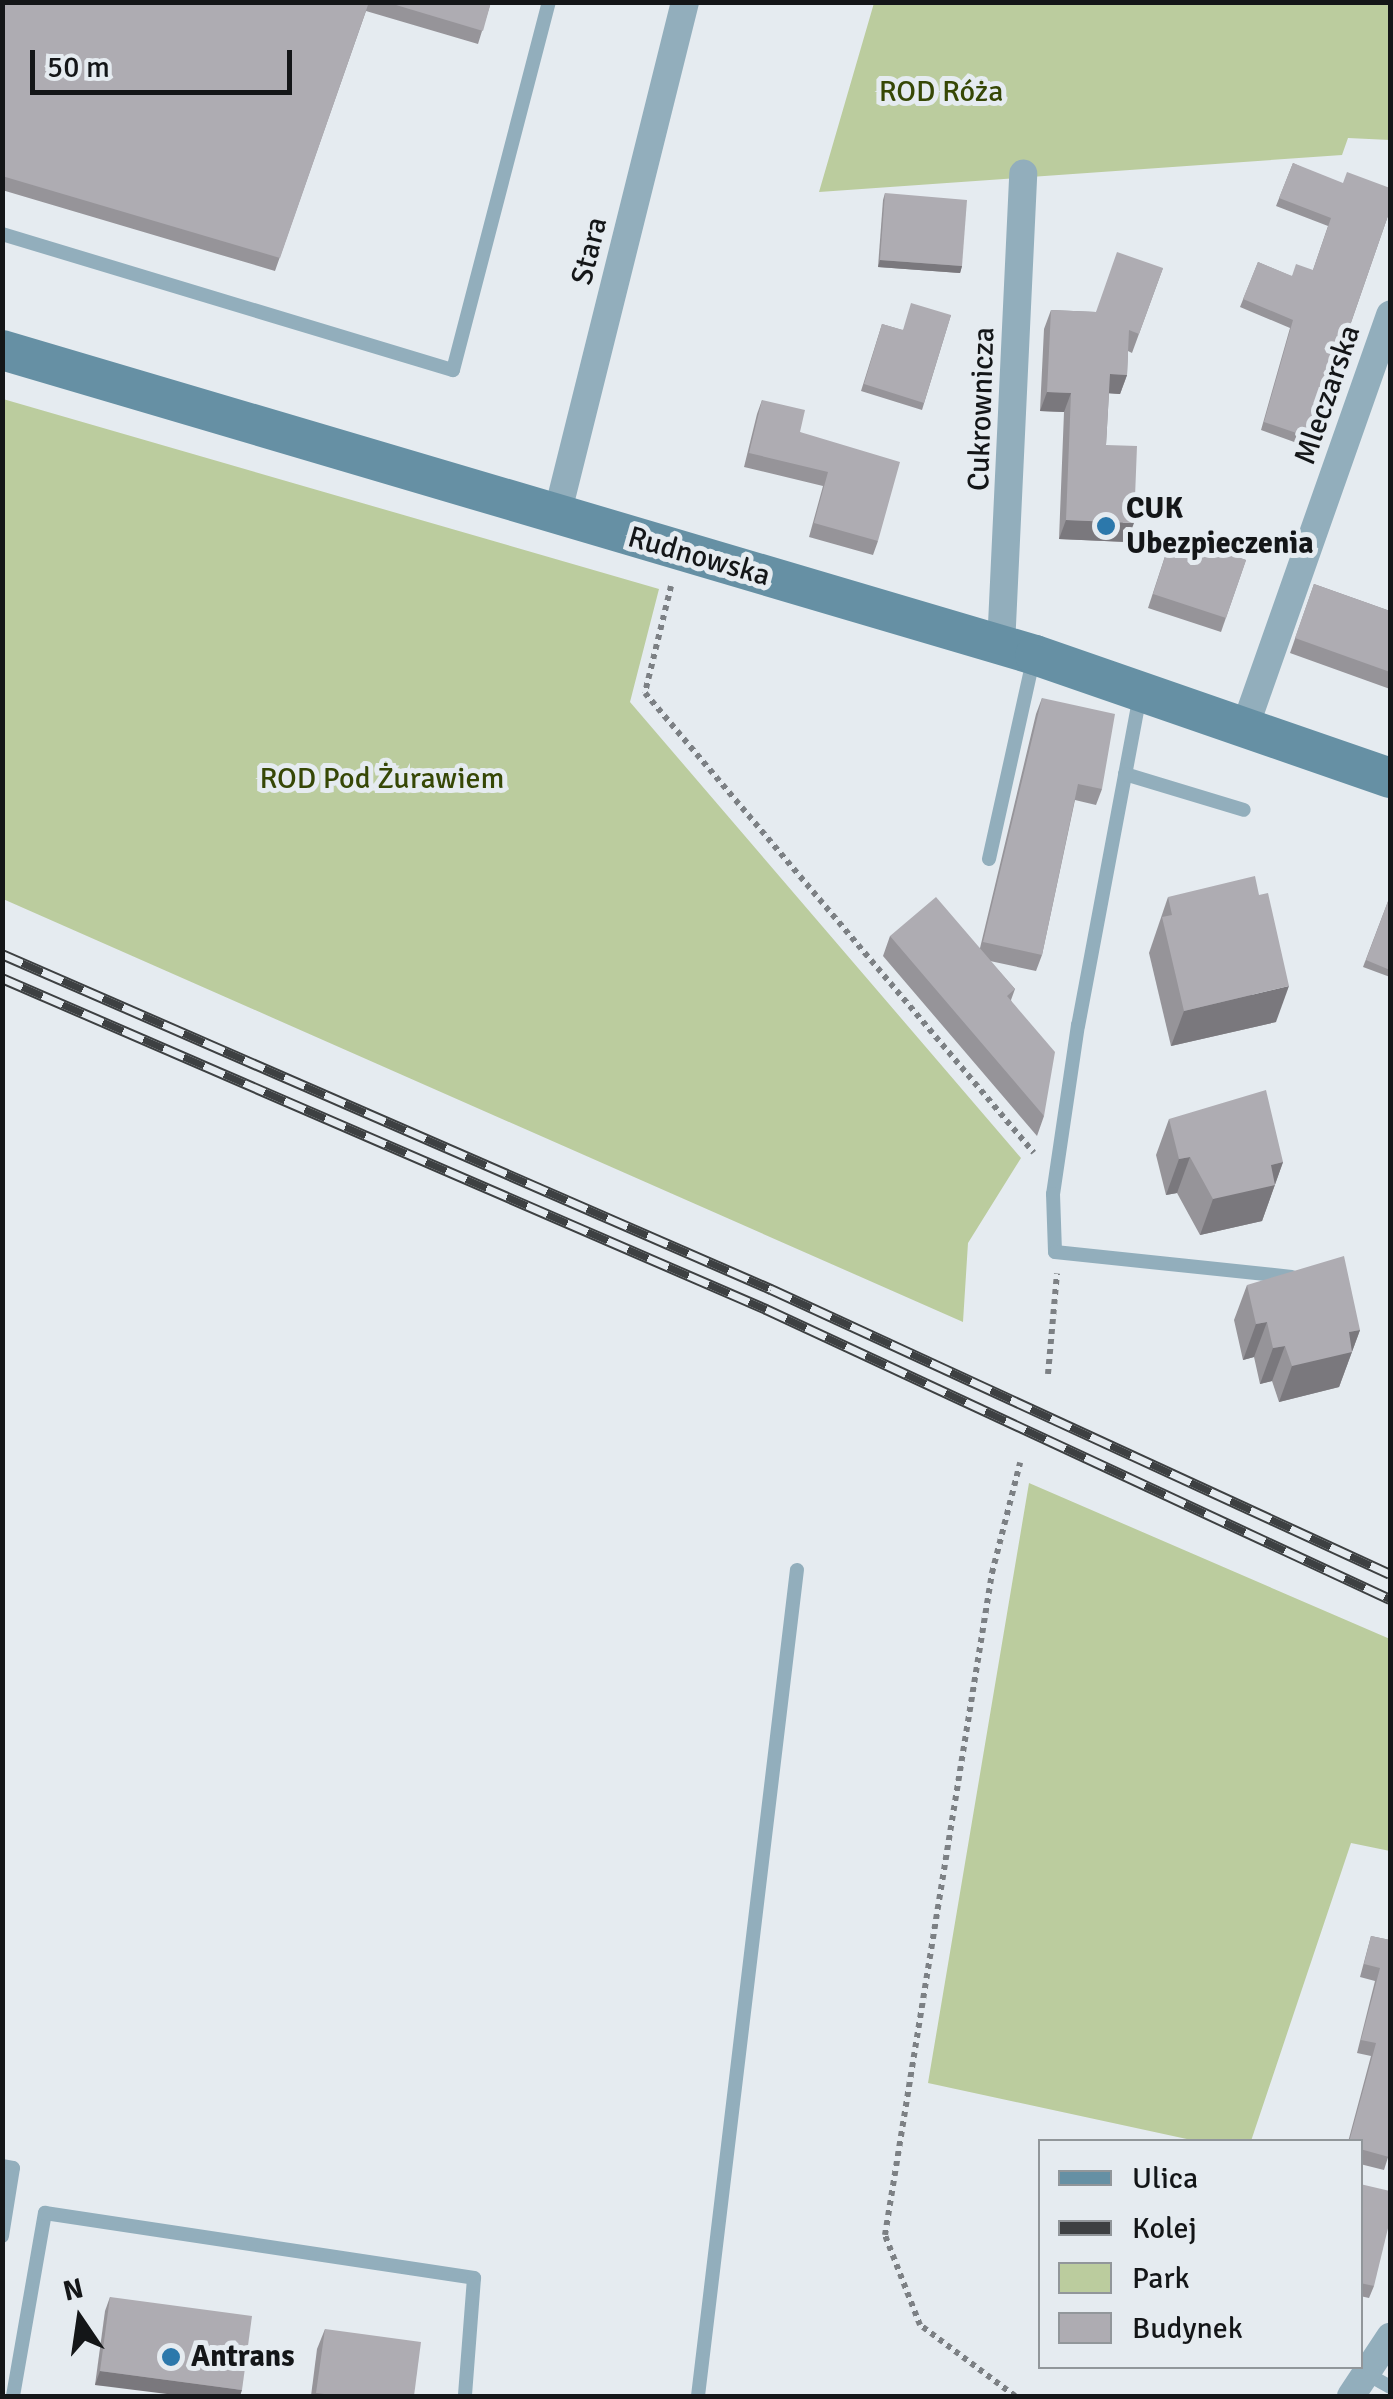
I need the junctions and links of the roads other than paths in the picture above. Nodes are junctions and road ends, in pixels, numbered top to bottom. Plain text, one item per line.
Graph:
1 (549, 2) edge
2 (685, 2) edge
3 (1023, 174) dead end
4 (2, 234) edge
5 (1390, 315) edge
6 (2, 350) edge
7 (557, 515) junction
8 (1018, 650) junction
9 (1142, 690) junction
10 (1246, 724) junction
11 (1125, 774) junction
12 (1390, 778) edge
13 (1244, 810) dead end
14 (989, 859) dead end
15 (1292, 1276) edge
16 (797, 1570) dead end
17 (2, 2166) edge
18 (2, 2236) edge
19 (1390, 2337) edge
20 (1370, 2386) edge
21 (14, 2396) edge
22 (464, 2396) edge
23 (698, 2396) edge

1 - 4 lane
2 - 7 street, Stara
3 - 8 street, Cukrownicza
5 - 10 street, Mleczarska
6 - 7 main road, Rudnowska
7 - 8 main road, Rudnowska
8 - 9 main road, Rudnowska
8 - 14 lane
9 - 10 main road, Rudnowska
9 - 11 lane
10 - 12 main road, Rudnowska
11 - 13 lane
11 - 15 lane
16 - 23 lane
17 - 18 lane
19 - 20 street
21 - 22 lane

